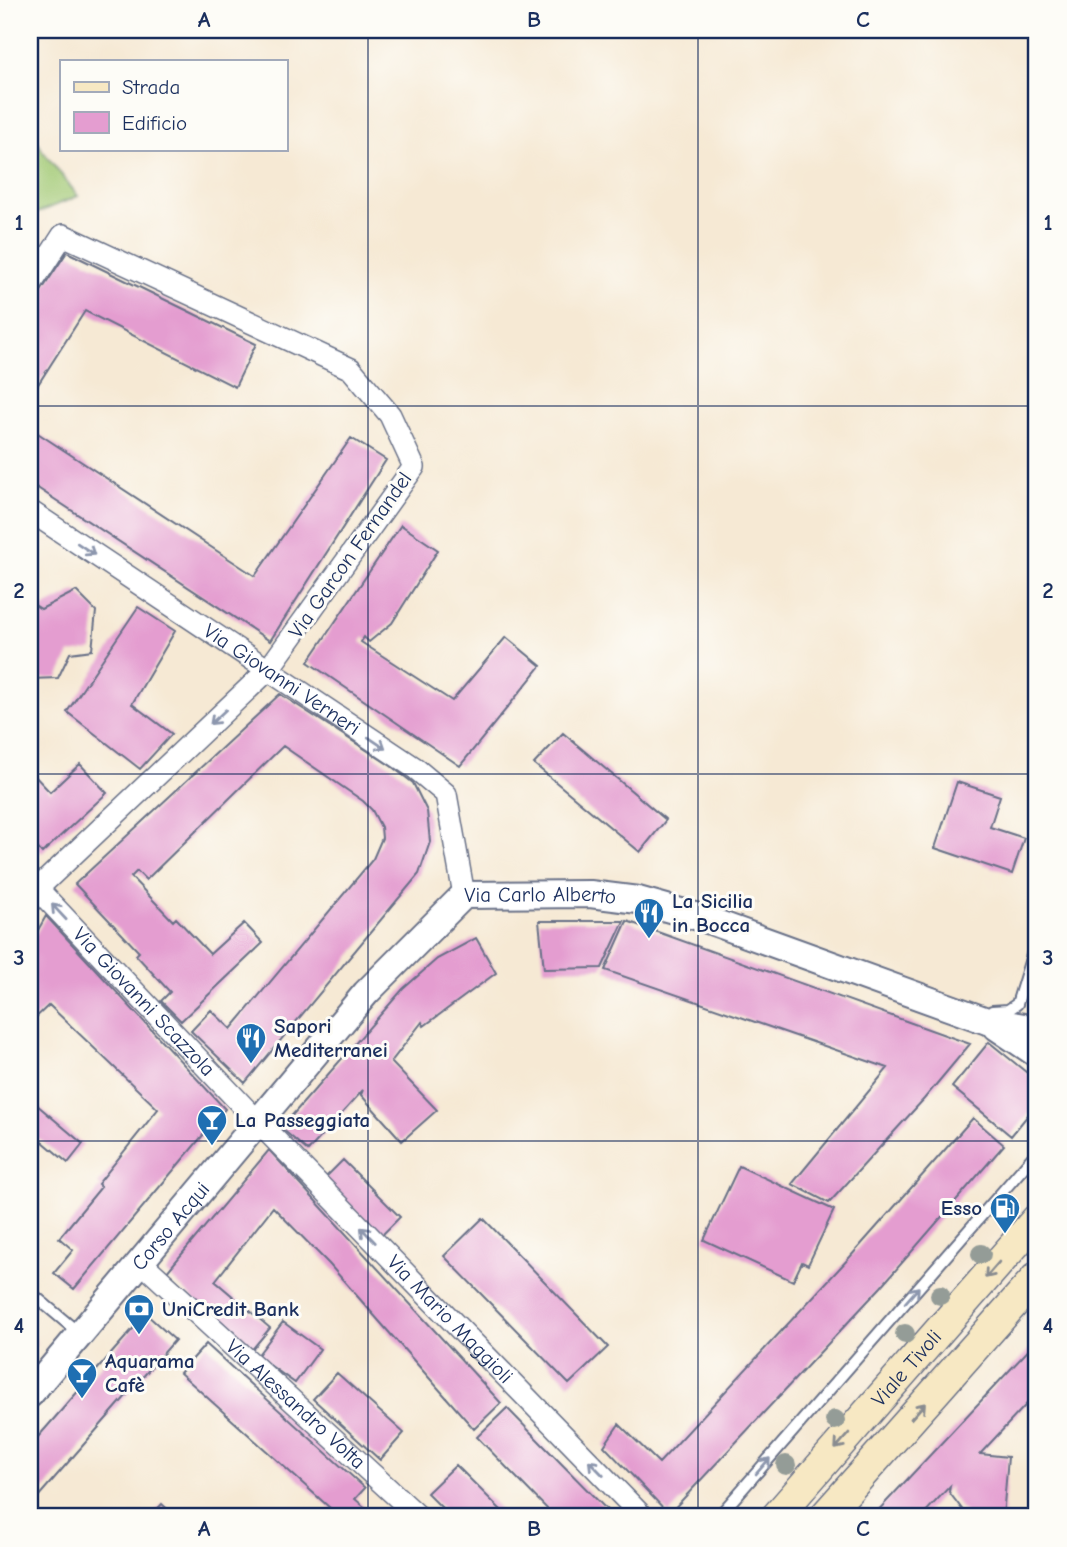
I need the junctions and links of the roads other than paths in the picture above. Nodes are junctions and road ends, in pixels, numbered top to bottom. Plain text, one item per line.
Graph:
1 (30, 286) edge
2 (30, 511) edge
3 (268, 670) junction
4 (34, 885) edge
5 (464, 895) junction
6 (1037, 939) edge
7 (941, 1004) junction
8 (987, 1021) junction
9 (1037, 1029) edge
10 (1037, 1054) edge
11 (258, 1122) junction
12 (1037, 1152) edge
13 (1037, 1219) edge
14 (141, 1262) junction
15 (1037, 1277) edge
16 (30, 1292) edge
17 (80, 1334) junction
18 (30, 1394) edge
19 (419, 1517) edge
20 (643, 1517) edge
21 (718, 1517) edge
22 (776, 1517) edge
23 (824, 1517) edge

1 - 3 street, Via Garcon Fernandel
2 -> 3 street, Via Giovanni Verneri
3 -> 4 street, Via Garcon Fernandel
3 -> 5 street, Via Giovanni Verneri
11 -> 4 street, Via Giovanni Scazzola
5 - 7 street, Via Carlo Alberto
5 - 11 street, Via Carlo Alberto
6 - 7 lane
7 - 8 street, Via Carlo Alberto
8 - 9 street
8 - 10 street
11 - 14 street, Corso Acqui
20 -> 11 street, Via Mario Maggioli
21 -> 12 lane
13 -> 22 main road, Viale Tivoli
14 - 17 street, Corso Acqui
14 - 19 street, Via Alessandro Volta
23 -> 15 main road, Viale Tivoli
16 - 17 lane
17 - 18 street, Corso Acqui

